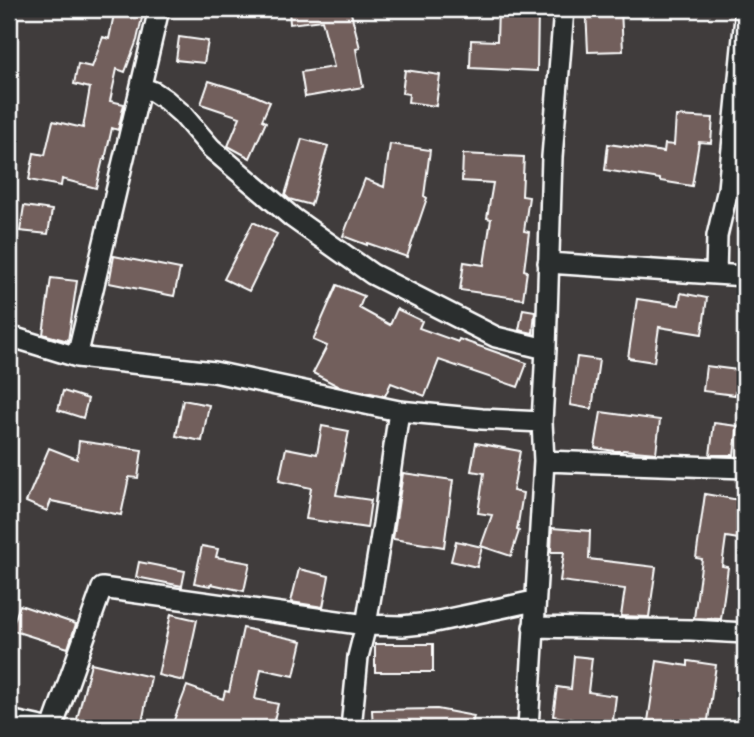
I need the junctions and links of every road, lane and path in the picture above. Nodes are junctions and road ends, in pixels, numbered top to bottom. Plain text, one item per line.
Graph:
1 (159, 9) edge
2 (564, 9) edge
3 (745, 17) edge
4 (141, 87) junction
5 (548, 263) junction
6 (716, 274) junction
7 (745, 276) edge
8 (9, 337) edge
9 (546, 349) junction
10 (77, 357) junction
11 (399, 411) junction
12 (542, 422) junction
13 (544, 461) junction
14 (745, 468) edge
15 (534, 601) junction
16 (366, 625) junction
17 (533, 627) junction
18 (745, 633) edge
19 (9, 720) edge
20 (46, 728) edge
21 (52, 728) edge
22 (351, 728) edge
23 (528, 728) edge

1 - 4 street
2 - 5 street
3 - 6 street
4 - 9 street
4 - 10 street
5 - 6 street
5 - 9 street
6 - 7 street
8 - 10 street
9 - 12 street
10 - 11 street
11 - 12 street
11 - 16 street
12 - 13 street
13 - 14 street
13 - 15 street
15 - 16 street
15 - 17 street
16 - 21 street
16 - 22 street
17 - 18 street
17 - 23 street
19 - 20 street

